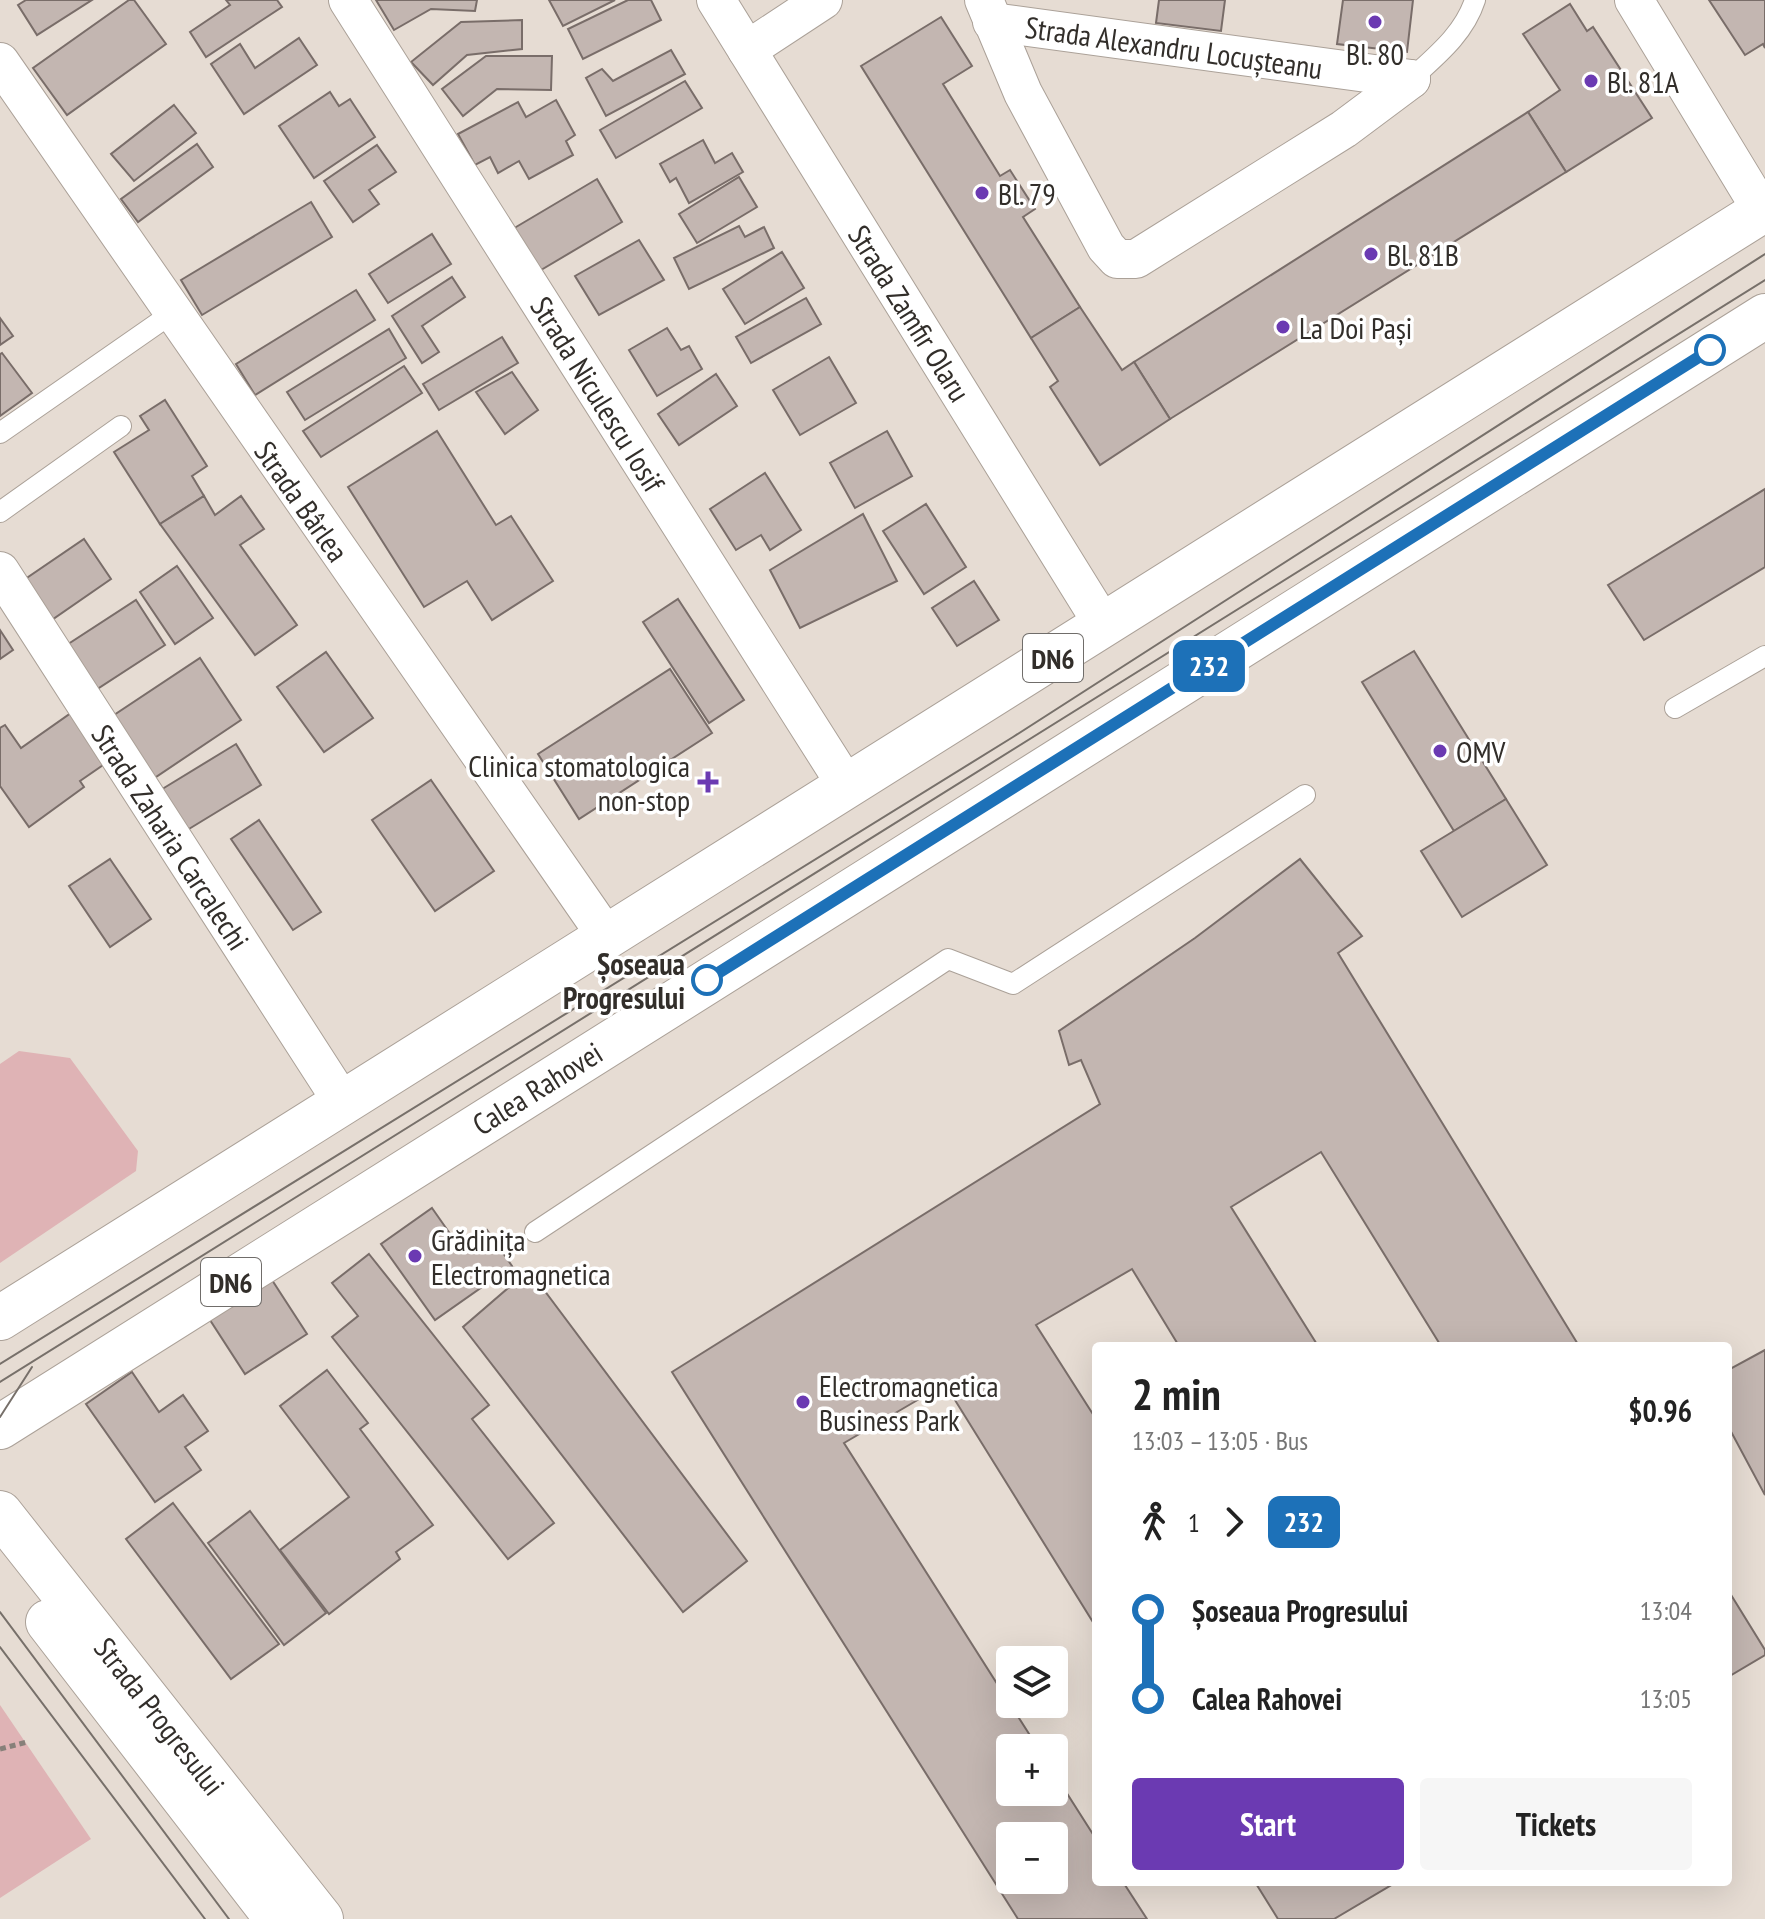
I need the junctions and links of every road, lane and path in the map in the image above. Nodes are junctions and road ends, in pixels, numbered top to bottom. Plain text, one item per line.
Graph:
1 (348, 0) edge
2 (716, 0) edge
3 (823, 0) edge
4 (1475, 0) edge
5 (1634, 0) edge
6 (988, 11) edge
7 (747, 50) junction
8 (0, 62) edge
9 (1411, 79) junction
10 (1763, 210) edge
11 (171, 314) junction
12 (1765, 316) edge
13 (121, 426) dead end
14 (0, 433) edge
15 (0, 512) edge
16 (0, 571) edge
17 (1104, 626) junction
18 (1765, 656) edge
19 (1675, 708) dead end
20 (848, 788) junction
21 (1305, 795) dead end
22 (607, 937) junction
23 (343, 1103) junction
24 (535, 1232) dead end
25 (0, 1318) edge
26 (0, 1427) edge
27 (0, 1513) edge
28 (0, 1560) edge
29 (27, 1742) dead end
30 (0, 1749) edge
31 (277, 1919) edge
32 (321, 1919) edge

1 - 20 street, Strada Niculescu Iosif
2 - 7 street, Strada Zamfir Olaru
3 - 7 street
4 - 9 lane
5 - 10 street
6 - 9 street, Strada Alexandru Locușteanu
6 - 9 street, Strada Alexandru Locușteanu
7 - 17 street, Strada Zamfir Olaru
8 - 11 street, Strada Bârlea
10 - 17 main road, DN6
11 - 14 lane
11 - 22 street, Strada Bârlea
12 - 26 main road, Calea Rahovei / DN6
13 - 15 lane
16 - 23 street, Strada Zaharia Carcalechi
17 - 20 main road, DN6
18 - 19 lane
20 - 22 main road, DN6
21 - 24 lane
22 - 23 main road, DN6
23 - 25 main road, DN6
27 - 32 main road, Strada Progresului
28 - 31 main road, Strada Progresului
29 - 30 path

